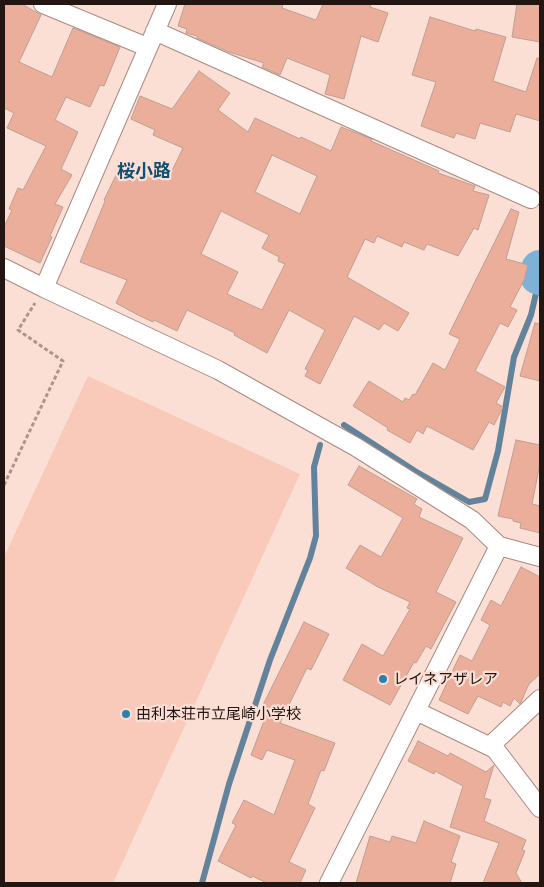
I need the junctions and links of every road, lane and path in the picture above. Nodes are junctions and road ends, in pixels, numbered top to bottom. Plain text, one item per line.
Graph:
1 (43, 4) edge
2 (167, 4) edge
3 (151, 39) junction
4 (531, 199) dead end
5 (4, 268) edge
6 (44, 288) junction
7 (4, 486) edge
8 (499, 546) junction
9 (540, 557) edge
10 (540, 699) edge
11 (416, 711) junction
12 (490, 746) junction
13 (540, 808) edge
14 (329, 883) edge

1 - 3 street
2 - 3 street
3 - 4 street
3 - 6 street
5 - 6 street
6 - 7 path
6 - 8 street
8 - 9 street
8 - 11 street
10 - 12 street
11 - 12 street
11 - 14 street
12 - 13 street

